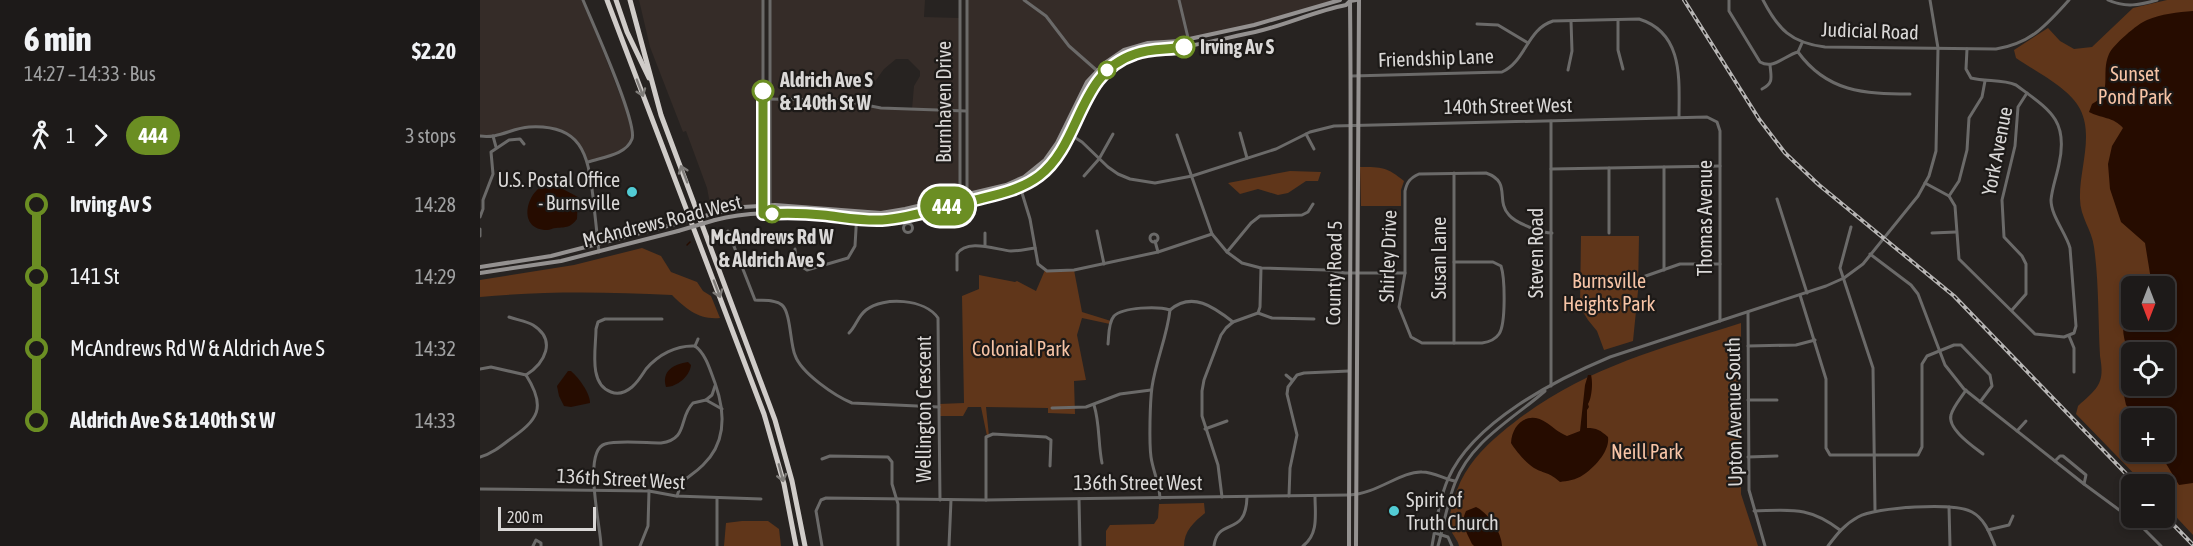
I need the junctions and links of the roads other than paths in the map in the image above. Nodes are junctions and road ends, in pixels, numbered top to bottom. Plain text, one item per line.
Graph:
1 (583, 0) edge
2 (606, 0) edge
3 (616, 0) edge
4 (630, 0) edge
5 (763, 0) edge
6 (770, 0) edge
7 (960, 0) edge
8 (967, 0) edge
9 (1024, 0) edge
10 (1179, 0) edge
11 (1340, 0) edge
12 (1349, 0) edge
13 (1357, 0) edge
14 (1729, 0) edge
15 (1762, 0) edge
16 (1930, 0) edge
17 (2069, 0) edge
18 (2108, 0) edge
19 (2157, 0) edge
20 (1618, 20) junction
21 (1571, 21) junction
22 (1477, 24) dead end
23 (1189, 39) junction
24 (1528, 43) junction
25 (1802, 43) junction
26 (1191, 46) junction
27 (1938, 48) junction
28 (1967, 49) junction
29 (1798, 52) junction
30 (1770, 65) junction
31 (1623, 69) dead end
32 (1568, 70) dead end
33 (1096, 71) junction
34 (1102, 75) junction
35 (1352, 76) junction
36 (1359, 76) junction
37 (1985, 81) junction
38 (652, 84) junction
39 (1762, 89) dead end
40 (2026, 93) junction
41 (1910, 94) dead end
42 (763, 99) junction
43 (770, 100) junction
44 (959, 111) junction
45 (966, 111) junction
46 (1679, 117) junction
47 (1712, 119) joint
48 (1551, 120) junction
49 (1359, 124) junction
50 (1352, 125) junction
51 (1063, 130) junction
52 (1069, 133) junction
53 (1113, 134) dead end
54 (1239, 134) dead end
55 (1306, 134) junction
56 (1177, 135) dead end
57 (480, 136) edge
58 (494, 136) junction
59 (524, 144) dead end
60 (496, 147) junction
61 (1314, 149) dead end
62 (1247, 158) junction
63 (1099, 159) junction
64 (588, 162) junction
65 (1720, 166) junction
66 (1664, 167) junction
67 (1609, 168) junction
68 (1551, 169) junction
69 (1454, 173) junction
70 (1084, 176) dead end
71 (1192, 176) junction
72 (1018, 180) junction
73 (1925, 183) junction
74 (1020, 187) junction
75 (967, 194) junction
76 (959, 196) junction
77 (1949, 196) junction
78 (1777, 200) dead end
79 (967, 201) junction
80 (960, 203) junction
81 (1313, 204) dead end
82 (763, 205) junction
83 (770, 205) junction
84 (1257, 211) dead end
85 (856, 212) junction
86 (763, 214) junction
87 (770, 214) junction
88 (906, 216) junction
89 (1260, 216) junction
90 (480, 217) edge
91 (856, 220) junction
92 (907, 224) dead end
93 (1851, 227) dead end
94 (480, 229) edge
95 (728, 231) dead end
96 (1097, 231) dead end
97 (1956, 232) junction
98 (985, 233) dead end
99 (1552, 233) junction
100 (1609, 233) dead end
101 (1932, 233) dead end
102 (1212, 234) junction
103 (480, 236) edge
104 (1155, 242) dead end
105 (598, 245) junction
106 (985, 246) junction
107 (1035, 248) junction
108 (795, 249) dead end
109 (599, 252) junction
110 (1158, 252) junction
111 (1227, 252) junction
112 (1870, 254) junction
113 (1454, 262) junction
114 (1104, 264) junction
115 (1720, 264) junction
116 (480, 267) edge
117 (1261, 268) junction
118 (957, 270) dead end
119 (1664, 270) junction
120 (1356, 272) junction
121 (480, 273) edge
122 (1349, 273) junction
123 (1405, 273) junction
124 (1844, 278) junction
125 (1640, 279) dead end
126 (1807, 293) junction
127 (1800, 295) junction
128 (1170, 310) junction
129 (2012, 310) junction
130 (1748, 312) junction
131 (1258, 313) junction
132 (509, 318) dead end
133 (662, 319) dead end
134 (1314, 319) dead end
135 (1720, 321) junction
136 (1233, 322) junction
137 (849, 333) dead end
138 (2069, 336) junction
139 (698, 339) dead end
140 (1815, 340) junction
141 (1108, 344) dead end
142 (1454, 344) junction
143 (695, 346) junction
144 (1748, 346) junction
145 (1938, 351) junction
146 (480, 369) edge
147 (1349, 371) junction
148 (2074, 372) dead end
149 (526, 375) junction
150 (1286, 375) dead end
151 (1292, 380) junction
152 (715, 385) junction
153 (1551, 386) junction
154 (1151, 390) junction
155 (1966, 390) junction
156 (706, 400) junction
157 (1748, 400) junction
158 (1777, 400) dead end
159 (1980, 402) junction
160 (1094, 405) junction
161 (939, 407) junction
162 (1052, 408) dead end
163 (722, 409) junction
164 (1227, 421) dead end
165 (2026, 421) dead end
166 (1204, 429) junction
167 (2017, 431) junction
168 (1983, 454) dead end
169 (1777, 456) dead end
170 (1874, 456) junction
171 (480, 457) edge
172 (1748, 457) junction
173 (822, 459) dead end
174 (2055, 461) junction
175 (1102, 463) dead end
176 (1050, 466) dead end
177 (1448, 480) junction
178 (1455, 481) junction
179 (2084, 484) junction
180 (480, 489) edge
181 (594, 490) junction
182 (649, 491) junction
183 (1349, 495) junction
184 (1356, 495) junction
185 (678, 496) junction
186 (1289, 496) junction
187 (1315, 496) junction
188 (1222, 497) junction
189 (1247, 497) junction
190 (761, 498) dead end
191 (1079, 498) junction
192 (1160, 498) junction
193 (717, 499) junction
194 (895, 499) junction
195 (940, 500) junction
196 (951, 500) junction
197 (986, 500) junction
198 (1949, 507) junction
199 (1875, 510) junction
200 (1754, 511) junction
201 (2013, 516) dead end
202 (1840, 530) junction
203 (1988, 530) junction
204 (1435, 533) junction
205 (1441, 534) junction
206 (533, 546) edge
207 (541, 546) edge
208 (601, 546) edge
209 (640, 546) edge
210 (717, 546) edge
211 (796, 546) edge
212 (805, 546) edge
213 (822, 546) edge
214 (898, 546) edge
215 (950, 546) edge
216 (1080, 546) edge
217 (1214, 546) edge
218 (1303, 546) edge
219 (1349, 546) edge
220 (1356, 546) edge
221 (1432, 546) edge
222 (1438, 546) edge
223 (1452, 546) edge
224 (1765, 546) edge
225 (1828, 546) edge
226 (1950, 546) edge
227 (1995, 546) edge
228 (2161, 546) edge

1 - 64 street
2 -> 211 highway
3 - 38 highway
4 - 38 highway
5 - 42 street
6 - 43 street
7 - 44 street, Burnhaven Drive
8 - 45 street, Burnhaven Drive
9 - 33 street
10 - 23 street
11 - 23 main road, McAndrews Road West
12 - 13 main road, McAndrews Road West
12 - 26 main road, McAndrews Road West
12 - 35 main road, County Road 5
13 - 36 main road, County Road 5
14 - 30 street
15 - 25 street, Judicial Road
16 - 27 street
17 - 28 street, Judicial Road
18 - 19 street
20 - 21 street, Friendship Lane
20 - 31 street
20 - 46 street, Friendship Lane
21 - 24 street, Friendship Lane
21 - 32 street
22 - 24 street
23 - 26 street
23 - 33 main road, McAndrews Road West
24 - 36 street, Friendship Lane
25 - 27 street, Judicial Road
25 - 29 street, Judicial Road
26 - 34 main road, McAndrews Road West
27 - 28 street, Judicial Road
27 - 73 street
28 - 37 street
29 - 30 street
29 - 41 street, Judicial Road
30 - 39 street
33 - 34 street
33 - 51 main road, McAndrews Road West
34 - 52 main road, McAndrews Road West
35 - 36 street, Friendship Lane
35 - 50 main road, County Road 5
36 - 49 main road, County Road 5
37 - 40 street
37 - 77 street
212 -> 38 highway
40 - 129 street, York Avenue
40 - 138 street
42 - 43 street
42 - 82 street
43 - 44 street
43 - 83 street
44 - 45 street
44 - 76 street, Burnhaven Drive
45 - 75 street, Burnhaven Drive
46 - 47 street, 140th Street West
46 - 48 street, 140th Street West
47 - 65 street, Thomas Avenue
48 - 49 street, 140th Street West
48 - 68 street, Steven Road
49 - 50 street, 140th Street West
49 - 120 main road, County Road 5
50 - 55 street, 140th Street West
50 - 122 main road, County Road 5
51 - 52 street, 140th Street West
51 - 72 main road, McAndrews Road West
52 - 63 street, 140th Street West
52 - 74 main road, McAndrews Road West
53 - 63 street
54 - 62 street
55 - 61 street
55 - 62 street, 140th Street West
56 - 71 street
57 - 58 street
58 - 60 street
58 - 64 street
59 - 60 street
60 - 90 street
62 - 71 street, 140th Street West
63 - 70 street
63 - 71 street, 140th Street West
64 - 105 street
65 - 66 street
65 - 115 street, Thomas Avenue
66 - 67 street
66 - 119 street
67 - 68 street
67 - 100 street
68 - 99 street, Steven Road
69 - 99 street, Shirley Drive
69 - 113 street, Susan Lane
69 - 123 street, Shirley Drive
71 - 102 street
72 - 74 street
72 - 75 main road, McAndrews Road West
73 - 77 street
73 - 112 street
74 - 79 main road, McAndrews Road West
74 - 107 street
75 - 76 main road, McAndrews Road West
75 - 79 street, Burnhaven Drive
76 - 80 street, Burnhaven Drive
76 - 85 main road, McAndrews Road West
77 - 97 street
78 - 126 street
79 - 80 main road, McAndrews Road West
80 - 88 main road, McAndrews Road West
81 - 89 street
82 - 83 main road, McAndrews Road West
82 - 86 street
82 - 105 main road, McAndrews Road West, bridge
83 - 85 main road, McAndrews Road West
83 - 87 street
84 - 89 street
85 - 91 street
86 - 87 main road, McAndrews Road West
86 - 109 main road, McAndrews Road West, bridge
87 - 91 main road, McAndrews Road West
88 - 91 main road, McAndrews Road West
88 - 92 street
89 - 111 street
91 - 108 street
93 - 124 street
94 - 103 street
95 - 161 street
96 - 114 street
97 - 101 street
97 - 129 street
98 - 106 street
99 - 153 street, Steven Road
102 - 110 street
102 - 111 street
104 - 110 street
105 - 109 street
105 - 116 main road, McAndrews Road West
106 - 107 street
106 - 118 street
107 - 114 street
109 - 121 main road, McAndrews Road West
110 - 114 street
111 - 117 street
112 - 124 street
112 - 145 street
113 - 142 street, Susan Lane
113 - 142 street, Shirley Drive
115 - 119 street
115 - 135 street, Thomas Avenue
117 - 122 street
117 - 131 street
119 - 125 street
120 - 122 street
120 - 123 street
120 - 184 main road, County Road 5
122 - 147 main road, County Road 5
123 - 142 street, Shirley Drive
124 - 126 street
124 - 170 street
126 - 127 street
127 - 130 street
127 - 140 street
128 - 136 street
128 - 141 street
128 - 154 street
129 - 138 street
130 - 135 street
130 - 144 street, Upton Avenue South
131 - 134 street
131 - 136 street
132 - 149 street
133 - 143 street
135 - 153 street
136 - 166 street
137 - 161 street, Wellington Crescent
138 - 148 street
139 - 143 street
140 - 144 street
140 - 170 street
143 - 152 street
144 - 157 street, Upton Avenue South
145 - 155 street
145 - 159 street
145 - 170 street
146 - 149 street
147 - 151 street
147 - 183 main road, County Road 5
149 - 171 street
150 - 151 street
151 - 186 street
152 - 156 street
152 - 163 street
153 - 177 street
153 - 178 street
154 - 160 street
154 - 192 street
155 - 159 street
155 - 168 street
156 - 163 street
156 - 181 street
157 - 158 street
157 - 172 street, Upton Avenue South
159 - 167 street
160 - 162 street
160 - 175 street
161 - 195 street, Wellington Crescent
163 - 185 street
164 - 166 street
165 - 167 street
166 - 188 street
167 - 174 street
169 - 172 street
170 - 199 street
172 - 200 street, Upton Avenue South
173 - 194 street
174 - 179 street
174 - 179 street
176 - 197 street
177 - 178 street, 136th Street West
177 - 184 street, 136th Street West
177 - 204 street
178 - 205 street
179 - 228 street
180 - 181 street, 136th Street West
181 - 182 street, 136th Street West
181 - 208 street
182 - 185 street, 136th Street West
182 - 209 street
183 - 184 street, 136th Street West
183 - 187 street, 136th Street West
183 - 219 main road, County Road 5
184 - 220 main road, County Road 5
185 - 193 street, 136th Street West
186 - 187 street, 136th Street West
186 - 189 street, 136th Street West
187 - 218 street
188 - 189 street, 136th Street West
188 - 192 street, 136th Street West
189 - 217 street
190 - 193 street, 136th Street West
191 - 192 street, 136th Street West
191 - 197 street, 136th Street West
191 - 216 street
193 - 210 street
194 - 195 street, 136th Street West
194 - 213 street, 136th Street West
194 - 214 street
195 - 196 street, 136th Street West
196 - 197 street, 136th Street West
196 - 215 street
198 - 199 street
198 - 203 street
198 - 226 street
199 - 202 street
200 - 202 street
200 - 224 street, Upton Avenue South
201 - 203 street
202 - 225 street
203 - 227 street
204 - 205 street
204 - 221 street
205 - 222 street
205 - 223 street
206 - 207 street

